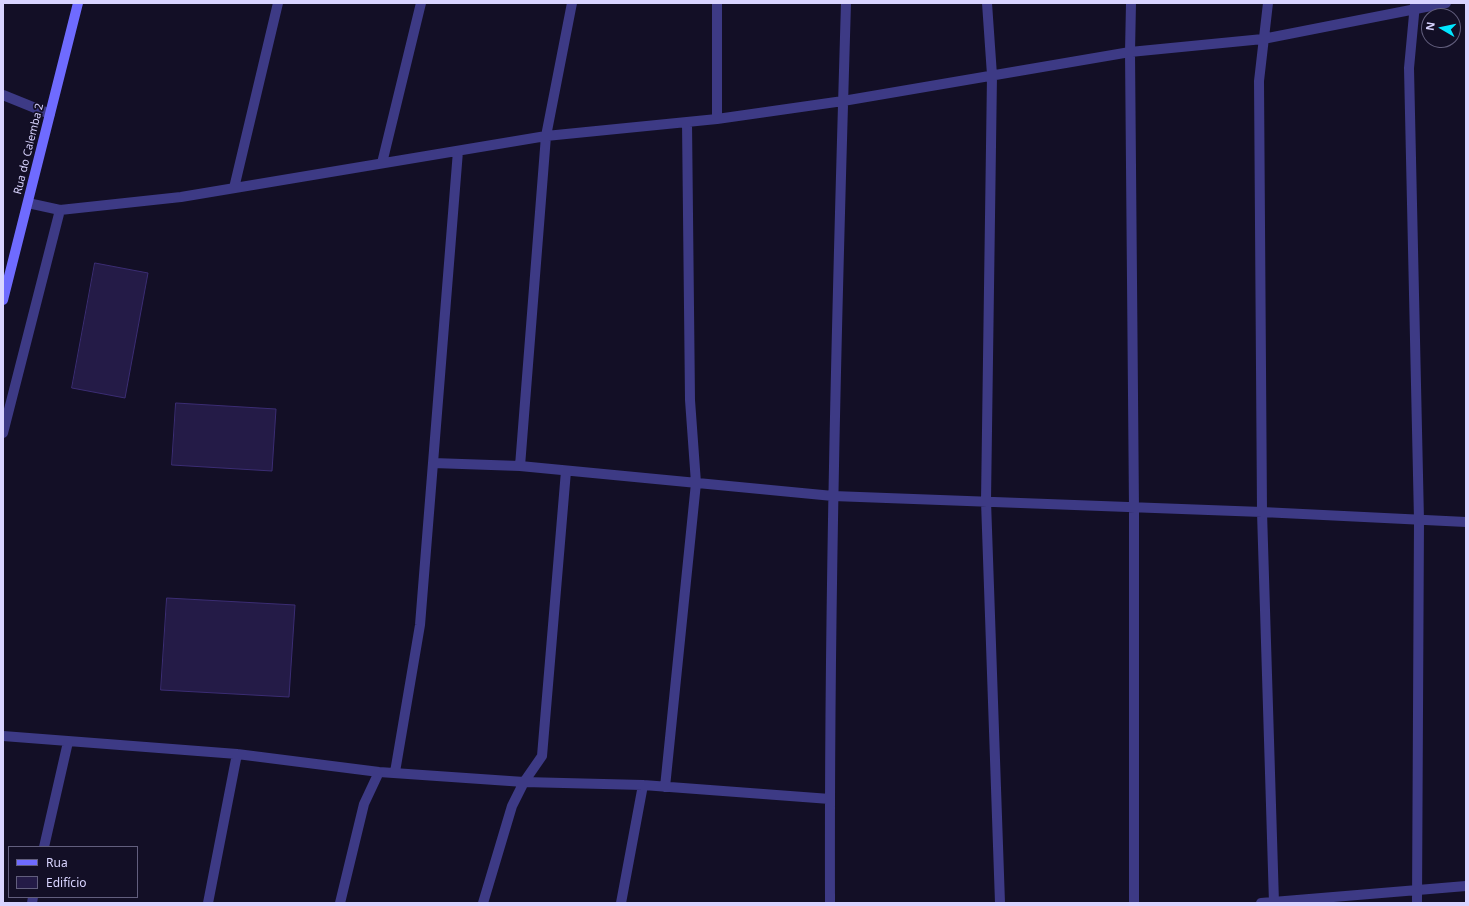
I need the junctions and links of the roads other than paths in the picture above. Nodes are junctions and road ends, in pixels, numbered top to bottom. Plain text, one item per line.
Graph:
1 (78, 3) edge
2 (278, 3) edge
3 (421, 3) edge
4 (572, 3) edge
5 (717, 3) edge
6 (846, 3) edge
7 (987, 3) edge
8 (1132, 3) edge
9 (1268, 3) edge
10 (1446, 3) edge
11 (1415, 6) edge
12 (1263, 38) junction
13 (1130, 52) junction
14 (992, 75) junction
15 (3, 95) edge
16 (843, 101) junction
17 (50, 114) junction
18 (717, 119) junction
19 (687, 122) junction
20 (546, 136) junction
21 (458, 151) junction
22 (382, 163) junction
23 (234, 188) junction
24 (28, 203) junction
25 (60, 210) junction
26 (3, 300) edge
27 (3, 433) edge
28 (433, 463) junction
29 (520, 466) junction
30 (566, 471) junction
31 (696, 483) junction
32 (833, 496) junction
33 (986, 501) junction
34 (1134, 509) junction
35 (1262, 512) junction
36 (1419, 520) junction
37 (1466, 522) edge
38 (3, 736) edge
39 (68, 742) junction
40 (236, 754) junction
41 (378, 772) junction
42 (395, 772) junction
43 (524, 782) junction
44 (643, 785) junction
45 (665, 787) junction
46 (830, 799) junction
47 (44, 846) edge
48 (1466, 886) edge
49 (1416, 889) junction
50 (1274, 902) edge
51 (208, 903) edge
52 (340, 903) edge
53 (483, 903) edge
54 (621, 903) edge
55 (830, 903) edge
56 (1000, 903) edge
57 (1134, 903) edge
58 (1261, 903) edge
59 (1417, 903) edge

1 - 17 main road, Rua do Calemba 2
2 - 23 street
3 - 22 street
4 - 20 street
5 - 18 street
6 - 16 street
7 - 14 street
8 - 13 street
9 - 12 street
10 - 11 street
11 - 12 street
11 - 36 street
12 - 13 street
12 - 35 street
13 - 14 street
13 - 34 street
14 - 16 street
14 - 33 street
15 - 17 street
16 - 18 street
16 - 32 street
17 - 24 main road, Rua do Calemba 2
18 - 19 street
19 - 20 street
19 - 31 street
20 - 21 street
20 - 29 street
21 - 22 street
21 - 28 street
22 - 23 street
23 - 25 street
24 - 25 street
24 - 26 main road, Rua do Calemba 2
25 - 27 street
28 - 29 street
28 - 42 street
29 - 30 street
30 - 31 street
30 - 43 street
31 - 32 street
31 - 45 street
32 - 33 street
32 - 46 street
33 - 34 street
33 - 56 street
34 - 35 street
34 - 57 street
35 - 36 street
35 - 50 street
36 - 37 street
36 - 49 street
38 - 39 street
39 - 40 street
39 - 47 street
40 - 41 street
40 - 51 street
41 - 42 street
41 - 52 street
42 - 43 street
43 - 44 street
43 - 53 street
44 - 45 street
44 - 54 street
45 - 46 street
46 - 55 street
48 - 49 street
49 - 50 street
49 - 59 street
50 - 58 street

